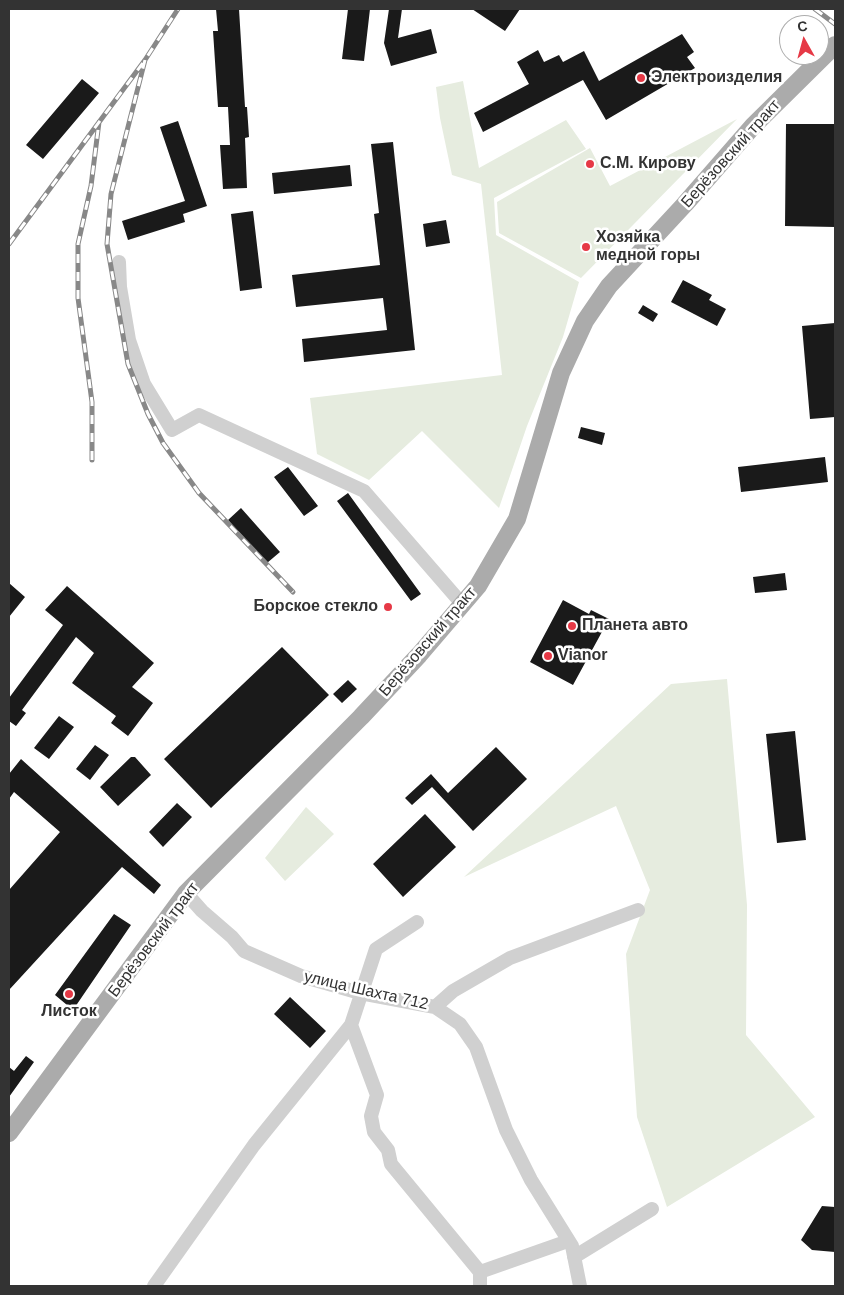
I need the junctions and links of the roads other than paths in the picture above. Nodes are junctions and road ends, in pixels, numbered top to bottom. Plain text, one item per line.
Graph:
1 (835, 44) edge
2 (119, 262) dead end
3 (463, 605) junction
4 (186, 893) junction
5 (638, 910) dead end
6 (418, 922) dead end
7 (360, 993) junction
8 (435, 1007) junction
9 (351, 1025) junction
10 (9, 1133) edge
11 (652, 1210) dead end
12 (568, 1240) junction
13 (574, 1257) junction
14 (480, 1272) junction
15 (154, 1286) edge
16 (480, 1286) edge
17 (580, 1286) edge

1 - 3 main road, Берёзовский тракт
2 - 3 street
3 - 4 main road, Берёзовский тракт
4 - 7 street, улица Шахта 712
4 - 10 main road, Берёзовский тракт
5 - 8 street
6 - 7 street
7 - 8 street, улица Шахта 712
7 - 9 street
8 - 12 street, улица Шахта 712
9 - 14 street
9 - 15 street
11 - 13 street
12 - 13 street, улица Шахта 712
12 - 14 street
13 - 17 street, улица Шахта 712
14 - 16 street

